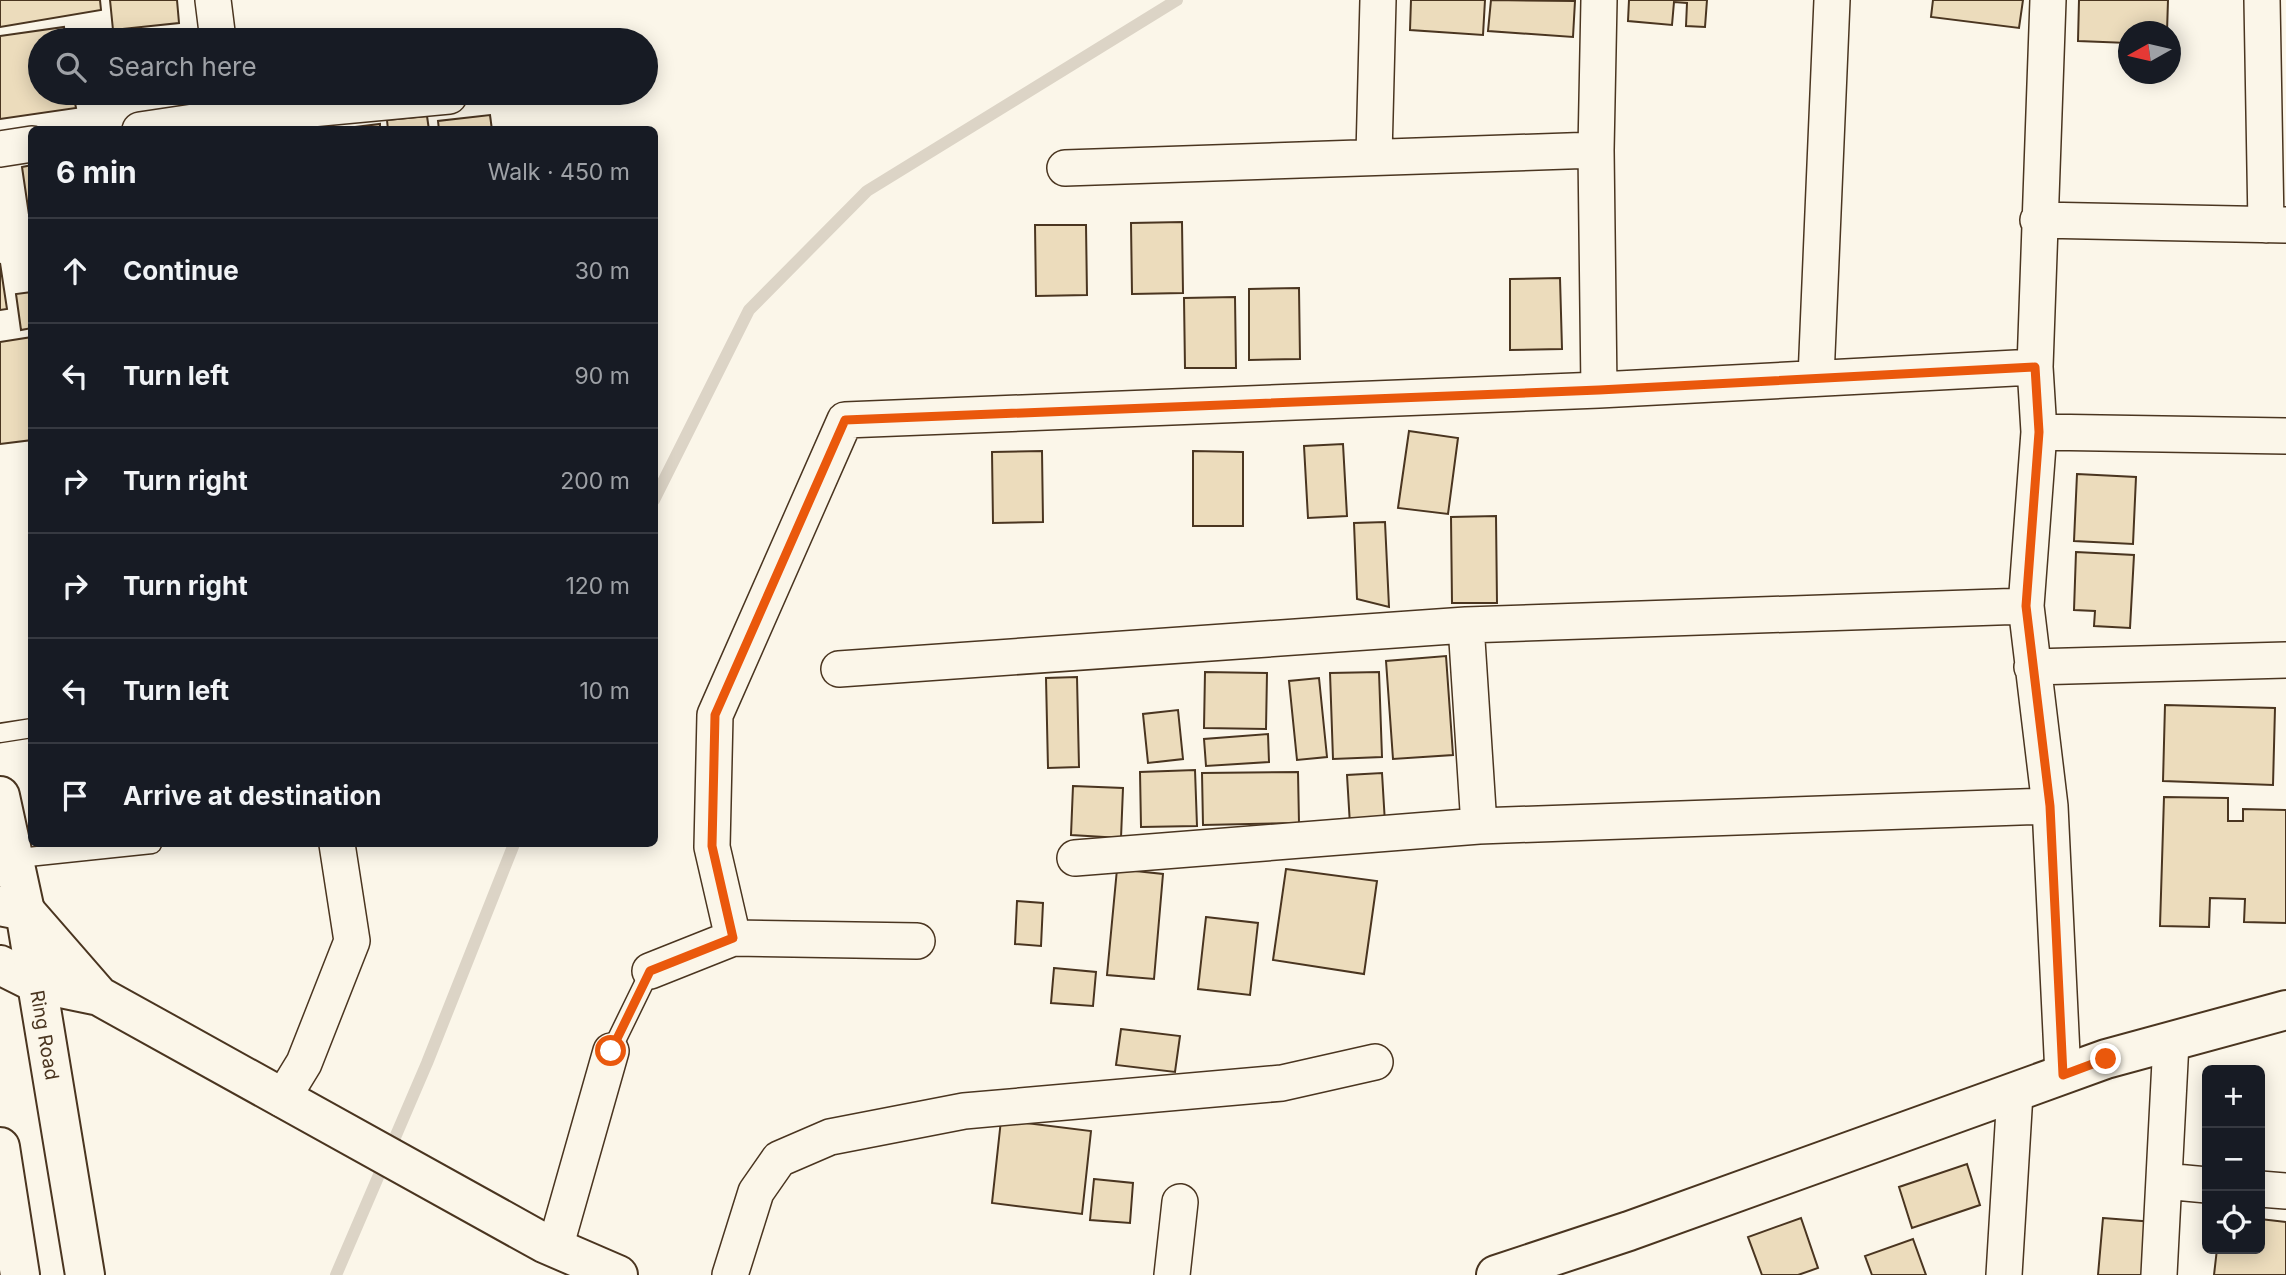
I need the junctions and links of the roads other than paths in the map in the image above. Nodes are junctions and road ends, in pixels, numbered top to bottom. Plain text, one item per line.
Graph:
1 (213, 0) edge
2 (1378, 0) edge
3 (1599, 0) edge
4 (1832, 0) edge
5 (2048, 0) edge
6 (2262, 0) edge
7 (216, 28) edge
8 (331, 105) edge
9 (227, 113) edge
10 (160, 126) edge
11 (28, 145) edge
12 (0, 149) edge
13 (1596, 150) junction
14 (1374, 155) junction
15 (1065, 168) dead end
16 (2038, 220) junction
17 (2276, 225) edge
18 (2035, 367) junction
19 (1816, 378) junction
20 (1599, 390) junction
21 (2039, 432) junction
22 (2286, 436) edge
23 (2026, 606) junction
24 (1466, 625) junction
25 (2286, 660) edge
26 (2032, 667) junction
27 (839, 669) dead end
28 (28, 729) edge
29 (0, 733) edge
30 (0, 796) edge
31 (2050, 806) junction
32 (1479, 826) junction
33 (123, 847) edge
34 (337, 847) edge
35 (1075, 858) dead end
36 (7, 859) edge
37 (13, 909) edge
38 (733, 938) junction
39 (916, 941) dead end
40 (0, 965) edge
41 (650, 971) joint
42 (36, 983) junction
43 (99, 996) junction
44 (2286, 1010) edge
45 (2171, 1042) junction
46 (611, 1051) joint
47 (1376, 1062) dead end
48 (2063, 1075) junction
49 (2015, 1093) junction
50 (282, 1099) junction
51 (0, 1147) edge
52 (2164, 1181) junction
53 (2202, 1185) edge
54 (2265, 1189) edge
55 (2286, 1191) edge
56 (1180, 1202) dead end
57 (555, 1248) junction
58 (1538, 1268) edge
59 (20, 1275) edge
60 (85, 1275) edge
61 (618, 1275) edge
62 (730, 1275) edge
63 (1172, 1275) edge
64 (1496, 1275) edge
65 (2004, 1275) edge
66 (2159, 1275) edge

1 - 7 street
2 - 14 street
3 - 13 street
4 - 19 street
5 - 16 street
6 - 17 street
8 - 9 street
9 - 10 street
11 - 12 street
13 - 14 street
13 - 20 street
14 - 15 street
16 - 17 street
16 - 18 street
18 - 19 street
18 - 21 street
19 - 20 street
20 - 38 street
21 - 22 street
21 - 23 street
23 - 24 street
23 - 26 street
24 - 27 street
24 - 32 street
25 - 26 street
26 - 31 street
28 - 29 lane
30 - 36 main road, Ring Road
31 - 32 street
31 - 48 street
32 - 35 street
33 - 36 lane
34 - 50 street
36 - 37 main road, Ring Road
37 - 42 main road, Ring Road
37 - 43 main road
38 - 39 street
38 - 41 street
40 - 42 main road
41 - 46 lane
42 - 43 main road
42 - 60 main road, Ring Road
43 - 50 main road
44 - 45 main road
45 - 48 main road
45 - 52 street
46 - 57 street
47 - 62 street
48 - 49 main road
49 - 58 main road
49 - 65 street
50 - 57 main road
51 - 59 main road
52 - 53 street
52 - 66 street
54 - 55 street
56 - 63 street
57 - 61 main road
58 - 64 main road

